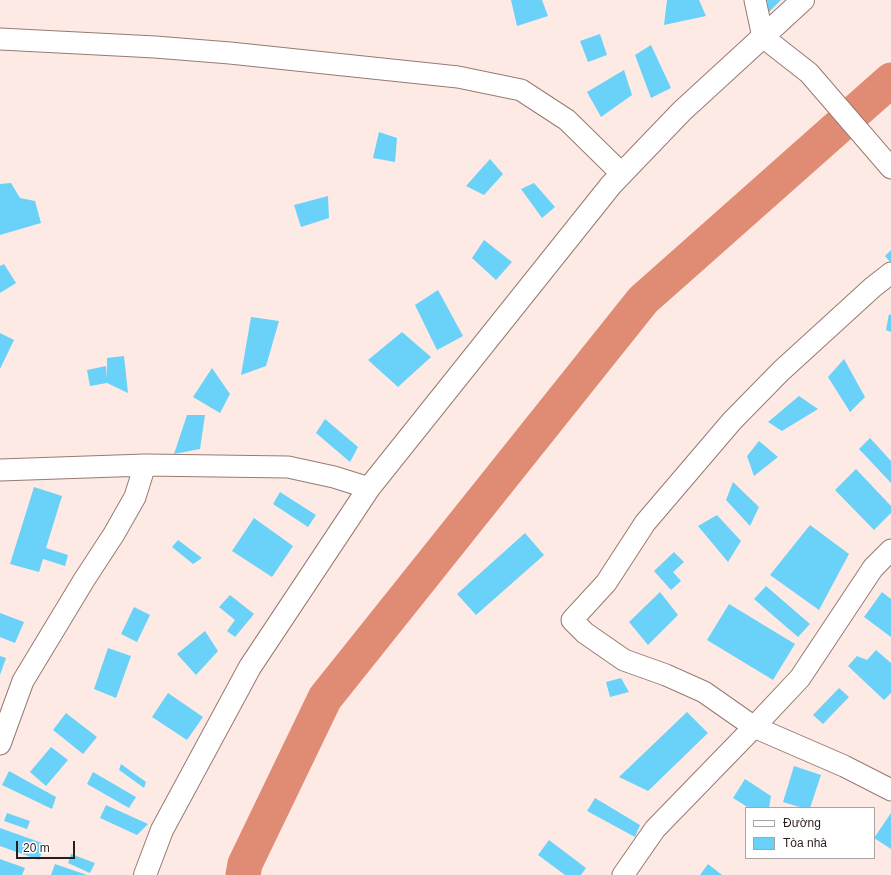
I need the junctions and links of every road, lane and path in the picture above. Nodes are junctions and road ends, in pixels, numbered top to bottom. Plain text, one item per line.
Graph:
1 (755, 0) edge
2 (803, 0) edge
3 (762, 37) junction
4 (0, 39) edge
5 (886, 163) edge
6 (622, 174) junction
7 (891, 273) edge
8 (145, 465) junction
9 (0, 470) edge
10 (369, 488) junction
11 (891, 550) edge
12 (754, 727) junction
13 (0, 744) edge
14 (891, 790) edge
15 (145, 875) edge
16 (623, 875) edge

1 - 3 street
2 - 3 street
3 - 5 street
3 - 6 street
4 - 6 street
6 - 10 street
7 - 12 street
8 - 9 street
8 - 10 street
8 - 13 street
10 - 15 street
11 - 12 street
12 - 14 street
12 - 16 street

